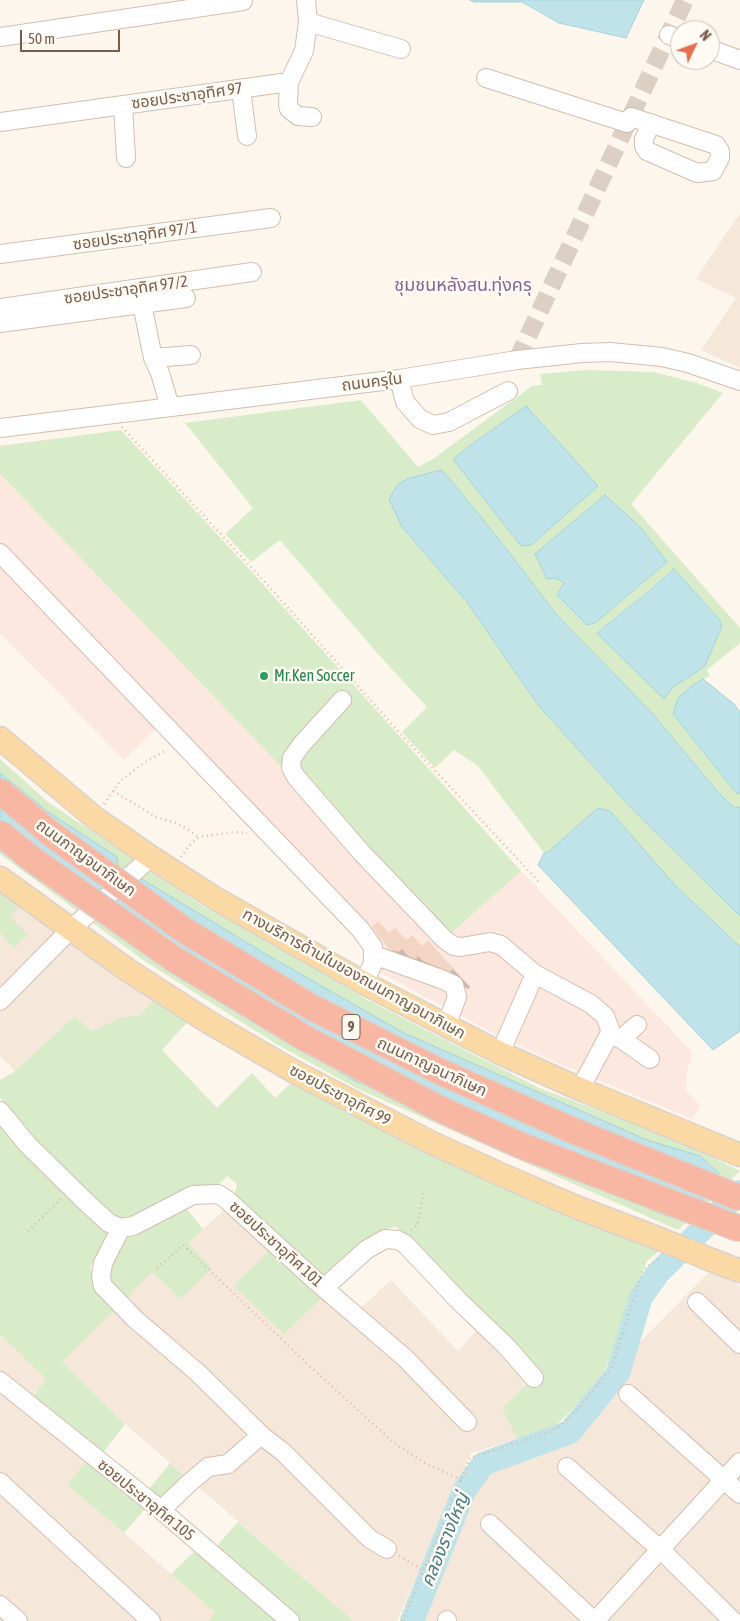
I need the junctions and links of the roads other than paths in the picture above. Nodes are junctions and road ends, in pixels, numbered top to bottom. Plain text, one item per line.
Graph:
1 (306, 0) edge
2 (242, 1) dead end
3 (308, 22) junction
4 (0, 37) edge
5 (401, 49) dead end
6 (720, 53) edge
7 (740, 60) edge
8 (486, 78) dead end
9 (289, 82) junction
10 (240, 89) junction
11 (123, 105) junction
12 (312, 117) dead end
13 (0, 122) edge
14 (651, 123) dead end
15 (247, 136) dead end
16 (126, 158) dead end
17 (271, 218) dead end
18 (0, 254) edge
19 (252, 272) dead end
20 (186, 298) dead end
21 (142, 304) junction
22 (0, 308) edge
23 (0, 323) edge
24 (191, 355) dead end
25 (153, 358) junction
26 (399, 379) junction
27 (740, 381) edge
28 (508, 391) dead end
29 (170, 407) junction
30 (0, 428) edge
31 (0, 552) edge
32 (342, 700) dead end
33 (0, 738) edge
34 (0, 791) edge
35 (0, 833) edge
36 (151, 856) junction
37 (0, 878) edge
38 (70, 930) junction
39 (374, 955) junction
40 (535, 974) junction
41 (364, 983) junction
42 (0, 1001) edge
43 (637, 1025) dead end
44 (446, 1026) junction
45 (615, 1037) junction
46 (500, 1053) junction
47 (650, 1058) dead end
48 (580, 1089) junction
49 (0, 1111) edge
50 (740, 1155) edge
51 (740, 1198) edge
52 (121, 1228) junction
53 (740, 1229) edge
54 (740, 1271) edge
55 (324, 1288) junction
56 (697, 1302) dead end
57 (740, 1344) edge
58 (534, 1378) dead end
59 (0, 1382) edge
60 (628, 1394) dead end
61 (467, 1422) dead end
62 (261, 1435) junction
63 (740, 1462) edge
64 (567, 1467) dead end
65 (725, 1479) junction
66 (0, 1482) edge
67 (740, 1494) edge
68 (161, 1510) junction
69 (490, 1524) dead end
70 (387, 1549) road end
71 (661, 1550) junction
72 (0, 1605) edge
73 (18, 1621) edge
74 (151, 1621) edge
75 (290, 1621) edge
76 (594, 1621) edge
77 (733, 1621) edge

1 - 3 street
2 - 4 street
3 - 5 street
3 - 9 street
6 - 7 street
8 - 14 street
9 - 10 street, ซอยประชาอุทิศ 97
9 - 12 street
10 - 11 street, ซอยประชาอุทิศ 97
10 - 15 street
11 - 13 street, ซอยประชาอุทิศ 97
11 - 16 street
17 - 18 street, ซอยประชาอุทิศ 97/1
19 - 22 street, ซอยประชาอุทิศ 97/2
20 - 21 street
21 - 23 street
21 - 25 street
24 - 25 street
25 - 29 street
26 - 27 street, ถนนครุใน
26 - 28 street
26 - 29 street, ถนนครุใน
29 - 30 street, ถนนครุใน
31 - 39 street
32 - 40 street
33 - 36 main road, ทางบริการด้านในของถนนกาญจนาภิเษก
34 - 51 highway, ถนนกาญจนาภิเษก / 9, bridge
35 - 53 highway, ถนนกาญจนาภิเษก / 9, bridge
36 - 38 street
36 - 41 main road, ทางบริการด้านในของถนนกาญจนาภิเษก
37 - 38 main road, ซอยประชาอุทิศ 99
38 - 42 street
38 - 54 main road, ซอยประชาอุทิศ 99, bridge
39 - 41 street
39 - 44 street
40 - 45 street
40 - 46 street
41 - 44 main road, ทางบริการด้านในของถนนกาญจนาภิเษก
43 - 45 street
44 - 46 main road, ทางบริการด้านในของถนนกาญจนาภิเษก
45 - 47 street
45 - 48 street
46 - 48 main road, ทางบริการด้านในของถนนกาญจนาภิเษก
48 - 50 main road, ทางบริการด้านในของถนนกาญจนาภิเษก
49 - 52 street
52 - 55 street, ซอยประชาอุทิศ 101
52 - 62 street
55 - 58 street
55 - 61 street, ซอยประชาอุทิศ 101
56 - 57 street
59 - 68 street, ซอยประชาอุทิศ 105
60 - 65 street
62 - 68 street
62 - 70 street
63 - 65 street
64 - 71 street
65 - 67 street
65 - 71 street
66 - 74 street
68 - 75 street, ซอยประชาอุทิศ 105
69 - 76 street
71 - 76 street
71 - 77 street
72 - 73 street

